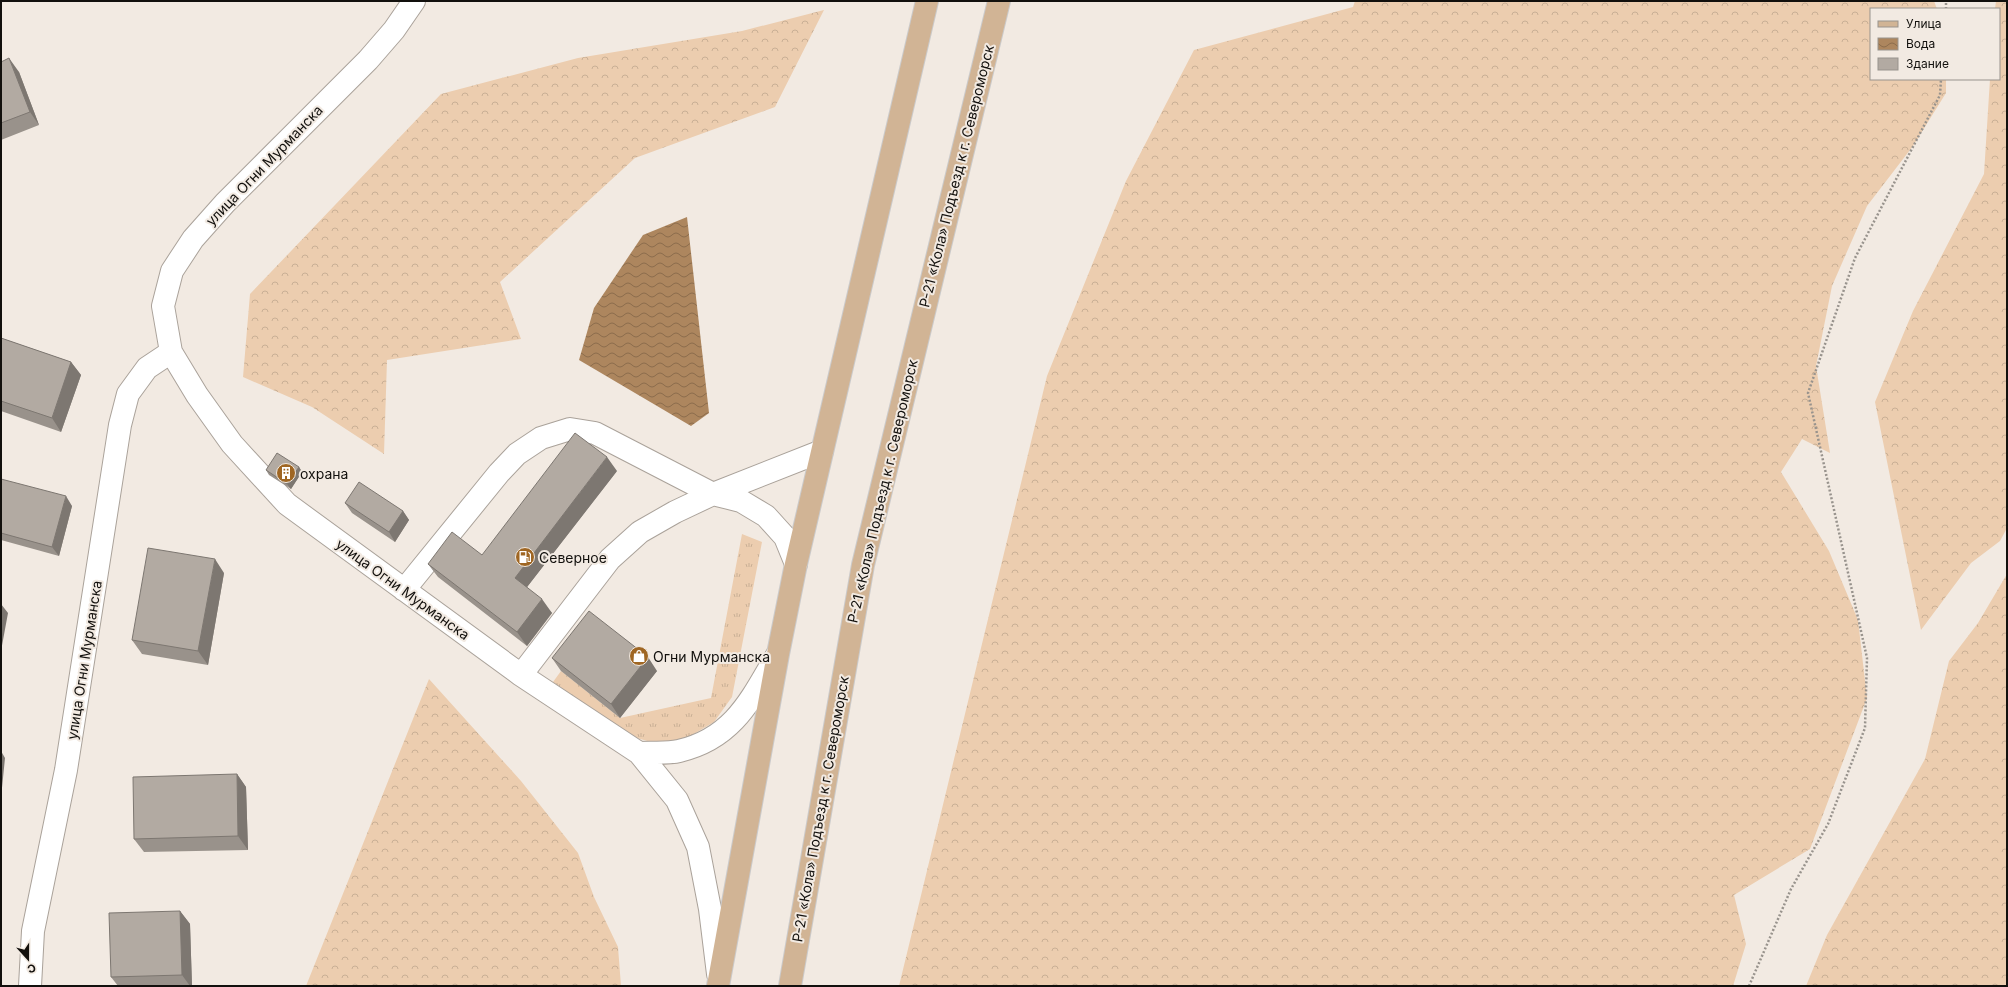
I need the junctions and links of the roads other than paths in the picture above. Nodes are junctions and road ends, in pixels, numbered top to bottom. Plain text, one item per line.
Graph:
1 (414, 1) edge
2 (927, 1) edge
3 (999, 1) edge
4 (171, 352) junction
5 (822, 451) junction
6 (713, 494) junction
7 (796, 564) junction
8 (404, 590) junction
9 (778, 654) junction
10 (521, 675) junction
11 (639, 753) junction
12 (719, 984) edge
13 (30, 986) edge
14 (790, 986) edge

1 - 4 street, улица Огни Мурманска
2 - 5 main road
3 - 14 main road, Р-21 «Кола» Подъезд к г. Североморск
4 - 8 street, улица Огни Мурманска
4 - 13 street, улица Огни Мурманска
5 - 6 street
5 - 7 main road
6 - 7 street
6 - 8 street
6 - 10 street
7 - 9 main road
8 - 10 street, улица Огни Мурманска
9 - 11 street
9 - 12 main road
10 - 11 street, улица Огни Мурманска
11 - 12 street, улица Огни Мурманска

